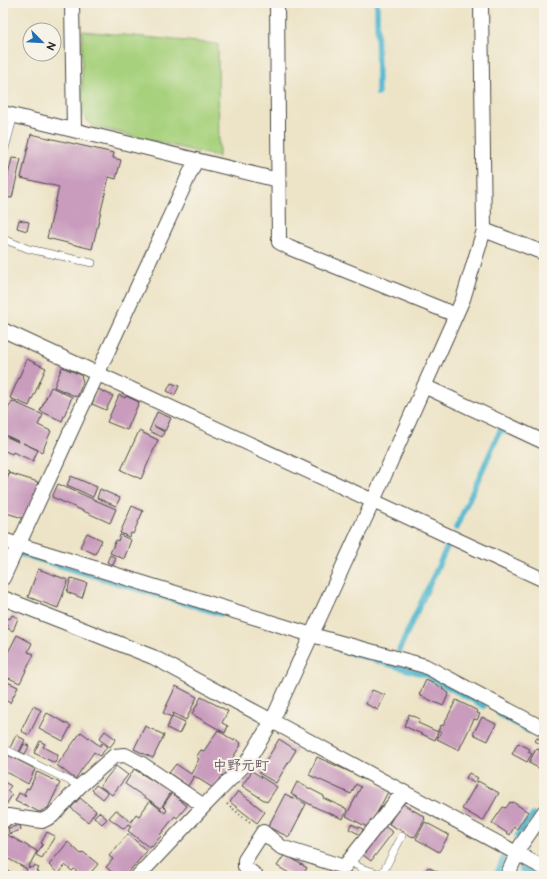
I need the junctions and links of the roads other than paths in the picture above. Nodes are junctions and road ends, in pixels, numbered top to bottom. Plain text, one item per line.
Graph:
1 (72, 3) edge
2 (277, 3) edge
3 (481, 3) edge
4 (8, 114) edge
5 (74, 130) junction
6 (3, 156) edge
7 (196, 160) junction
8 (278, 180) junction
9 (484, 230) junction
10 (3, 239) edge
11 (544, 253) edge
12 (92, 264) dead end
13 (456, 315) junction
14 (3, 330) edge
15 (97, 374) junction
16 (424, 386) junction
17 (544, 442) edge
18 (373, 501) junction
19 (3, 540) edge
20 (18, 544) junction
21 (3, 578) edge
22 (544, 580) edge
23 (3, 598) edge
24 (312, 634) junction
25 (272, 721) junction
26 (544, 729) edge
27 (5, 749) dead end
28 (80, 786) junction
29 (403, 792) junction
30 (204, 806) junction
31 (544, 812) edge
32 (3, 821) edge
33 (402, 836) dead end
34 (517, 854) junction
35 (345, 868) edge
36 (544, 868) edge
37 (385, 875) edge
38 (138, 876) edge
39 (256, 876) edge
40 (507, 876) edge

1 - 5 street
2 - 8 street
3 - 9 street
4 - 5 street
4 - 6 lane
5 - 7 street
7 - 8 street
7 - 15 street
8 - 13 street
9 - 11 street
9 - 13 street
10 - 12 lane
13 - 16 street
14 - 15 street
15 - 18 street
15 - 20 street
16 - 17 street
16 - 18 street
18 - 22 street
18 - 24 street
19 - 20 street
20 - 21 street
20 - 24 street
23 - 25 street
24 - 25 street
24 - 26 street
25 - 29 street
25 - 30 street
27 - 28 lane
28 - 30 street
28 - 32 street
29 - 34 street
29 - 35 street
30 - 38 street
31 - 34 street
33 - 37 lane
34 - 36 street
34 - 40 street
35 - 37 lane
35 - 39 street

